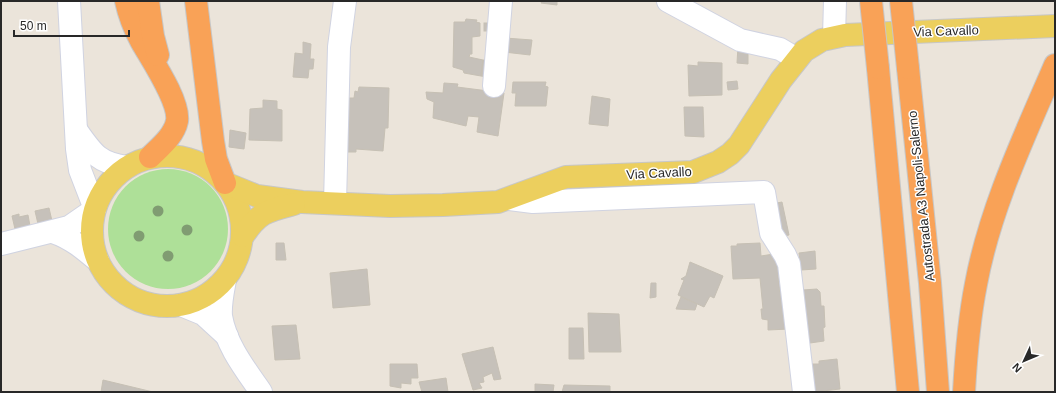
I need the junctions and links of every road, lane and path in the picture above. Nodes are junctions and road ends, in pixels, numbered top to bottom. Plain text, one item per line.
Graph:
1 (69, 1) edge
2 (126, 1) edge
3 (148, 1) edge
4 (196, 1) edge
5 (344, 1) edge
6 (501, 1) edge
7 (668, 1) edge
8 (835, 1) edge
9 (871, 1) edge
10 (901, 1) edge
11 (1055, 26) edge
12 (834, 37) junction
13 (797, 59) junction
14 (1055, 65) edge
15 (165, 81) junction
16 (494, 86) dead end
17 (77, 131) junction
18 (150, 157) junction
19 (127, 167) junction
20 (225, 183) junction
21 (508, 199) junction
22 (302, 202) junction
23 (335, 203) junction
24 (95, 208) junction
25 (53, 232) junction
26 (242, 236) junction
27 (1, 244) edge
28 (98, 261) junction
29 (225, 280) junction
30 (181, 305) junction
31 (227, 336) junction
32 (261, 392) edge
33 (804, 392) edge
34 (908, 392) edge
35 (938, 392) edge
36 (964, 392) edge

1 - 17 street
2 - 15 highway
3 - 15 highway
4 - 20 highway
5 - 23 street
6 - 16 street
7 - 13 street
8 - 12 street
9 - 34 highway, bridge
10 - 35 highway, Autostrada A3 Napoli-Salerno, bridge
11 - 12 main road, Via Cavallo
12 - 13 main road, Via Cavallo
13 - 21 main road, Via Cavallo
14 - 36 highway
15 - 18 highway
17 - 19 street
17 - 24 street
18 - 19 main road
18 - 20 main road
19 - 24 main road
20 - 22 main road
20 - 26 main road
21 - 23 main road, Via Cavallo
21 - 33 street
22 - 23 main road, Via Cavallo
22 - 26 main road
24 - 25 street
24 - 28 main road
25 - 27 street
25 - 28 street
26 - 29 main road
28 - 30 main road
29 - 30 main road
29 - 31 street
30 - 31 street
31 - 32 street

